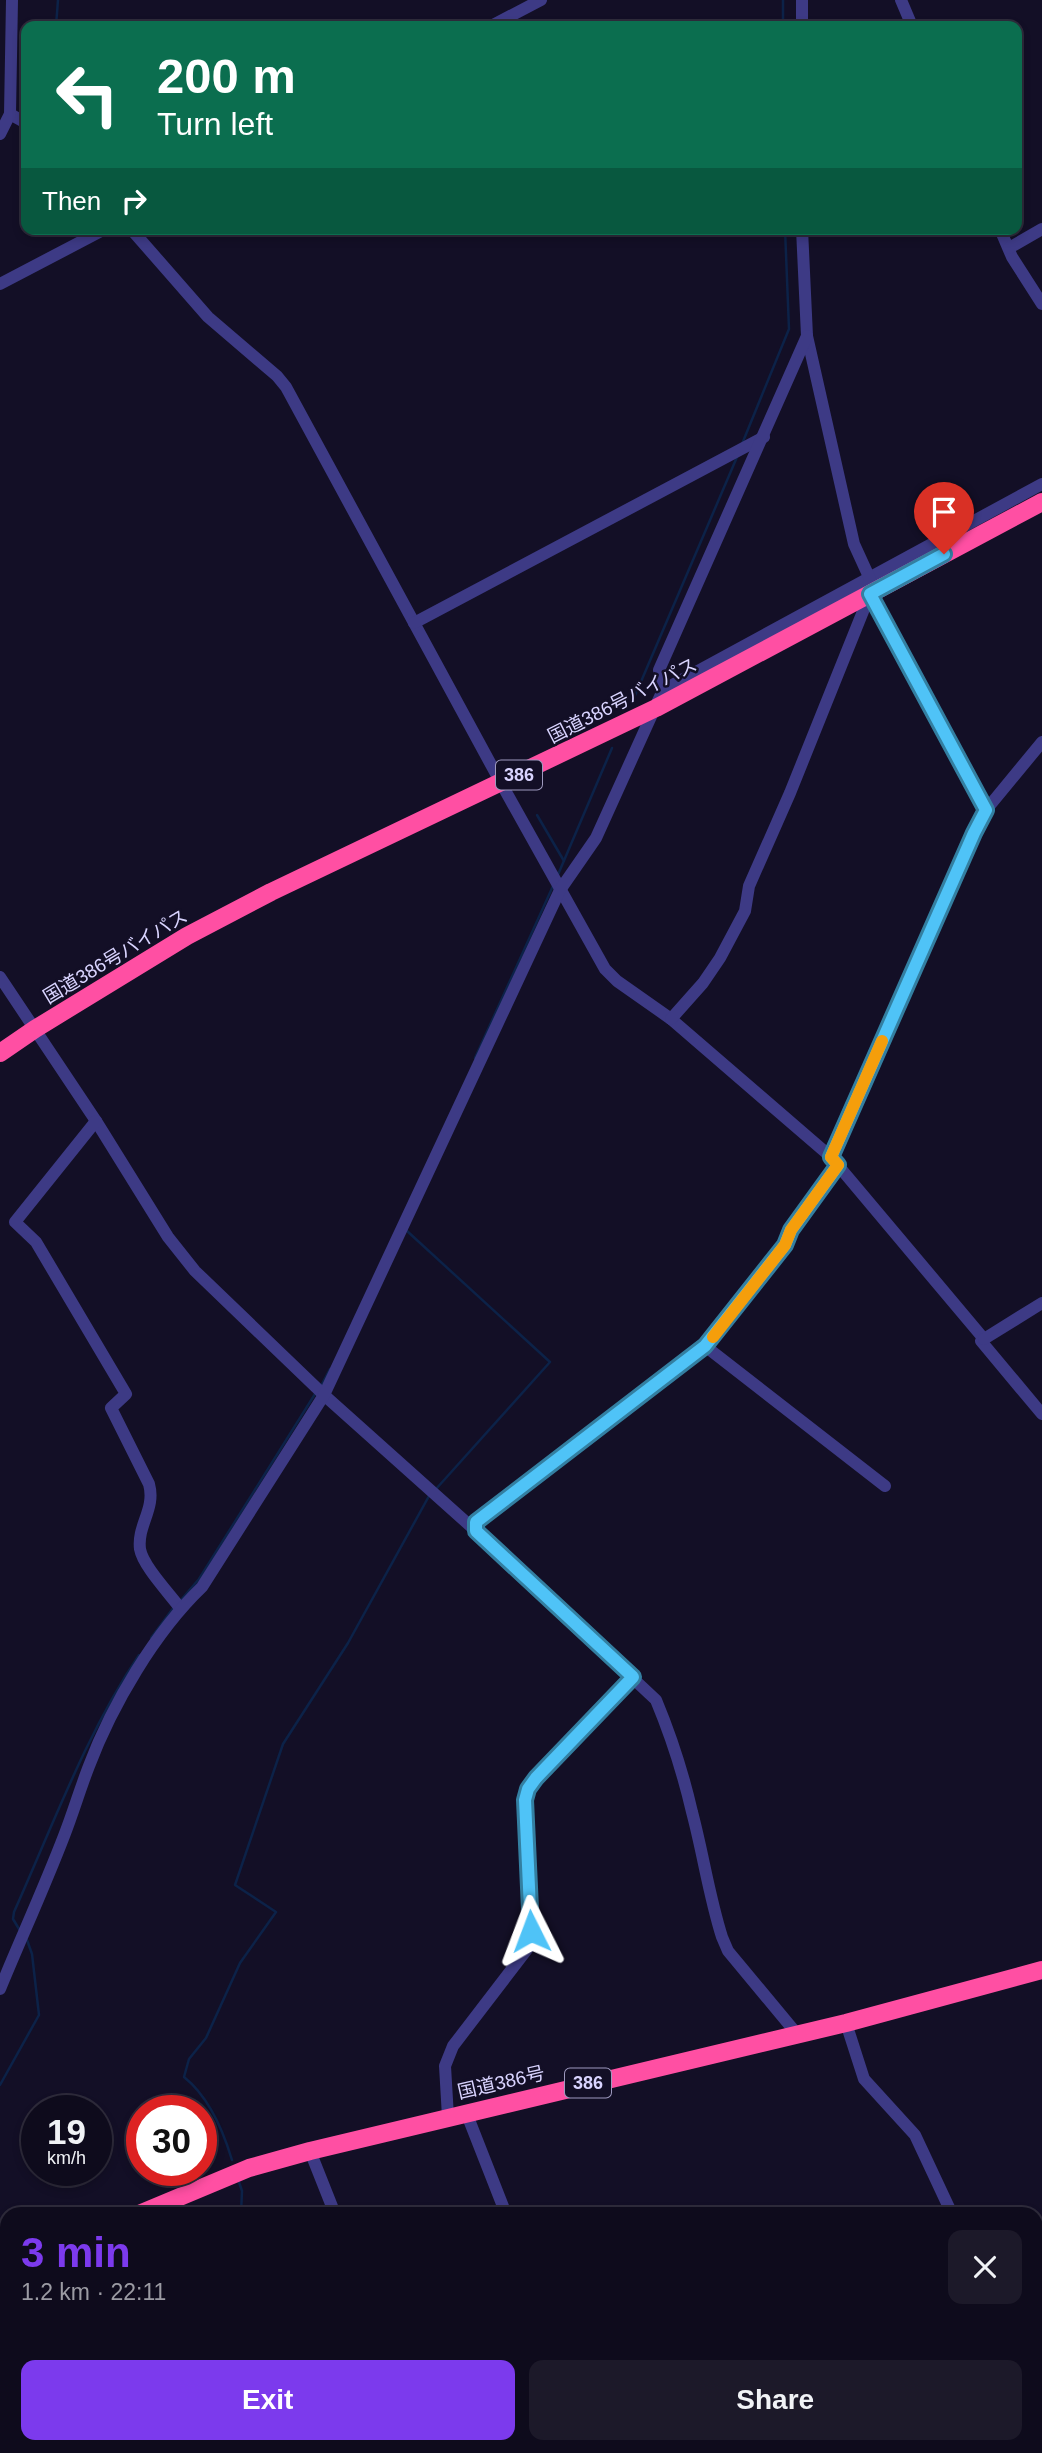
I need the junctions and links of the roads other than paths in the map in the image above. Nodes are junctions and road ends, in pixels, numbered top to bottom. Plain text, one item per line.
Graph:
1 (12, 0) edge
2 (541, 0) edge
3 (802, 0) edge
4 (901, 0) edge
5 (501, 21) edge
6 (802, 21) edge
7 (910, 21) edge
8 (9, 114) junction
9 (21, 120) edge
10 (0, 134) edge
11 (1042, 229) edge
12 (94, 235) edge
13 (136, 235) edge
14 (802, 235) edge
15 (1003, 235) edge
16 (1009, 248) junction
17 (0, 284) edge
18 (1042, 304) edge
19 (807, 335) junction
20 (764, 437) junction
21 (1042, 484) edge
22 (1042, 502) edge
23 (870, 586) junction
24 (418, 621) junction
25 (663, 690) junction
26 (656, 708) junction
27 (1042, 742) edge
28 (500, 783) junction
29 (986, 810) junction
30 (560, 890) junction
31 (0, 976) edge
32 (671, 1018) junction
33 (35, 1029) junction
34 (0, 1053) edge
35 (96, 1121) junction
36 (834, 1161) junction
37 (1042, 1303) edge
38 (984, 1339) junction
39 (705, 1346) junction
40 (324, 1395) junction
41 (1042, 1414) edge
42 (885, 1486) dead end
43 (476, 1531) junction
44 (180, 1608) junction
45 (633, 1677) junction
46 (1042, 1970) edge
47 (0, 1989) edge
48 (846, 2023) junction
49 (797, 2034) junction
50 (457, 2114) junction
51 (310, 2151) junction
52 (156, 2207) edge
53 (332, 2207) edge
54 (503, 2207) edge
55 (949, 2207) edge

1 - 8 street
2 - 5 street
3 - 6 street
4 - 7 street
8 - 9 street
8 - 10 street
11 - 16 street
12 - 17 street
13 - 24 street
14 - 19 street
15 - 16 street
16 - 18 street
19 - 20 street
19 - 23 street
20 - 24 street
20 - 25 street
21 - 23 street
22 - 23 highway, 国道386号バイパス / 386
23 - 25 street
23 - 26 highway, 国道386号バイパス / 386
23 - 29 street
23 - 32 street
24 - 28 street
25 - 26 street
26 - 28 highway, 国道386号バイパス / 386
26 - 30 street
27 - 29 street
28 - 30 street
28 - 33 highway, 国道386号バイパス / 386
29 - 36 street
30 - 32 street
30 - 40 street
31 - 33 street
32 - 36 street
33 - 34 highway, 国道386号バイパス / 386
33 - 35 street
35 - 40 street
35 - 44 street
36 - 38 street
36 - 39 street
37 - 38 street
38 - 41 street
39 - 42 street
39 - 43 street
40 - 43 street
40 - 44 street
43 - 45 street
44 - 47 street
45 - 49 street
45 - 50 street
46 - 48 highway, 国道386号 / 386
48 - 49 highway, 国道386号 / 386
48 - 55 street
49 - 50 highway, 国道386号 / 386
50 - 51 highway, 国道386号 / 386
50 - 54 street
51 - 52 highway, 国道386号 / 386
51 - 53 street

